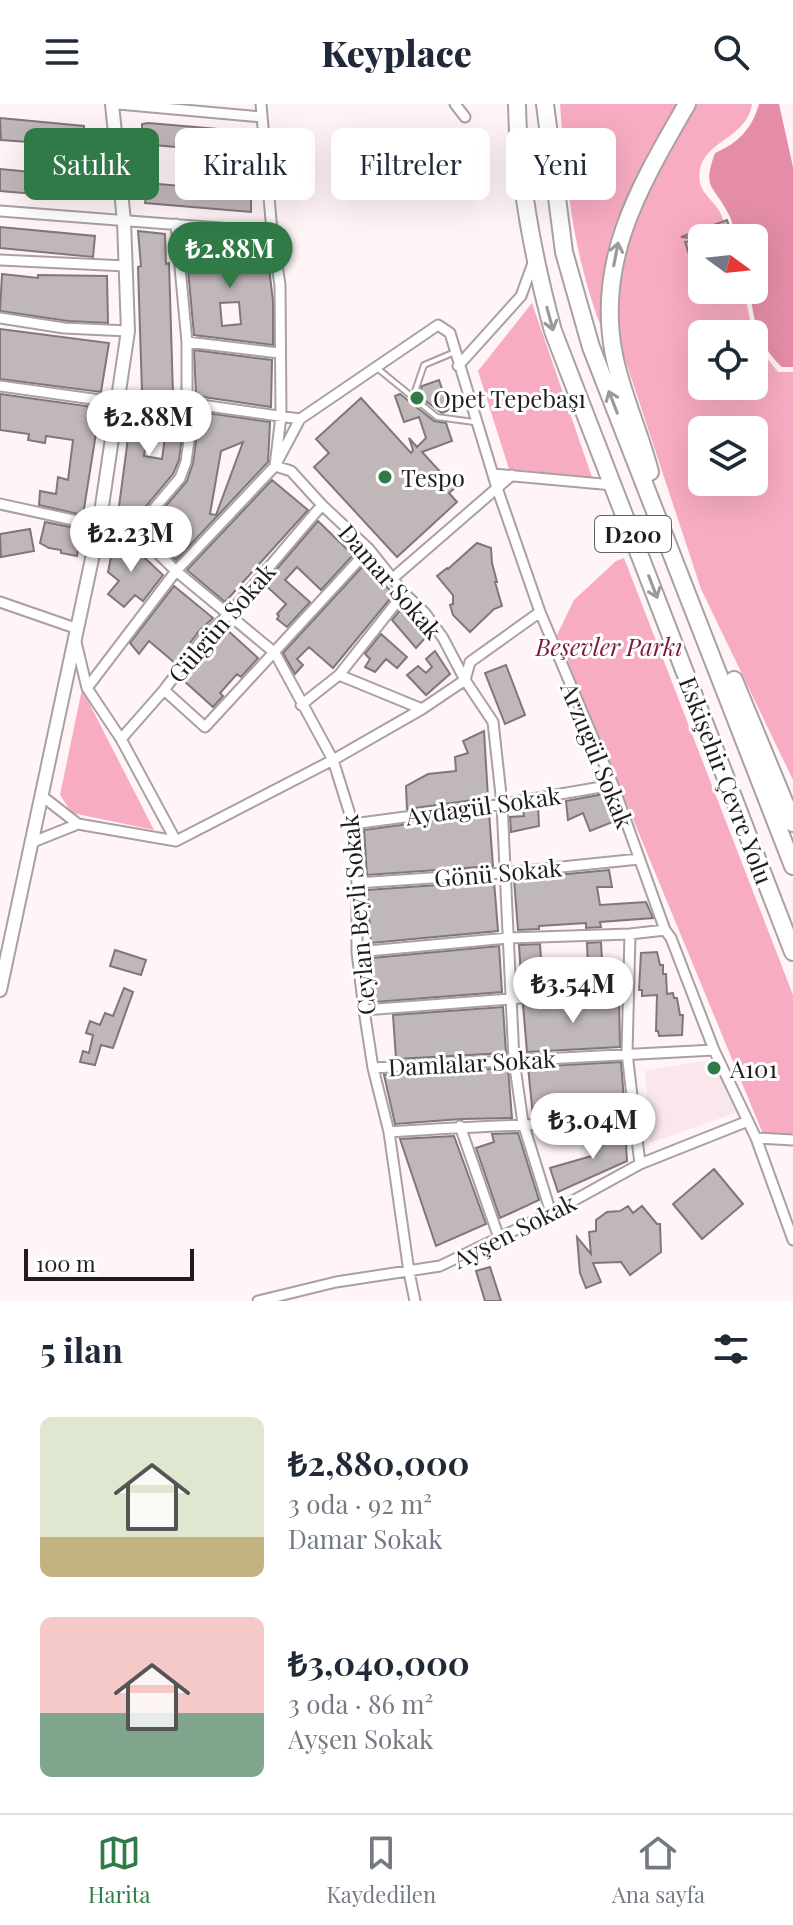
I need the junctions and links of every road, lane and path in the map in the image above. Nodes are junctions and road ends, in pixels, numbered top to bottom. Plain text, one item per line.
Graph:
1 (112, 104) edge
2 (118, 104) edge
3 (261, 104) edge
4 (455, 104) edge
5 (508, 104) edge
6 (517, 104) edge
7 (545, 104) edge
8 (687, 104) edge
9 (262, 117) junction
10 (465, 117) dead end
11 (513, 128) edge
12 (518, 128) edge
13 (525, 200) edge
14 (0, 211) edge
15 (124, 221) junction
16 (176, 224) junction
17 (272, 232) junction
18 (534, 259) junction
19 (0, 260) edge
20 (126, 266) junction
21 (0, 318) edge
22 (128, 331) junction
23 (187, 342) junction
24 (455, 352) junction
25 (279, 353) junction
26 (375, 366) junction
27 (458, 366) junction
28 (0, 386) edge
29 (117, 397) junction
30 (413, 397) junction
31 (190, 404) junction
32 (281, 416) junction
33 (300, 419) junction
34 (477, 422) junction
35 (275, 466) junction
36 (493, 474) junction
37 (512, 475) junction
38 (614, 485) junction
39 (497, 488) junction
40 (0, 504) edge
41 (322, 505) junction
42 (659, 521) junction
43 (99, 526) junction
44 (135, 531) junction
45 (369, 549) junction
46 (176, 571) junction
47 (393, 578) junction
48 (404, 593) junction
49 (0, 602) edge
50 (691, 602) junction
51 (540, 612) junction
52 (228, 615) junction
53 (77, 636) junction
54 (275, 653) junction
55 (339, 675) junction
56 (465, 680) junction
57 (87, 688) junction
58 (164, 690) junction
59 (301, 705) junction
60 (422, 709) junction
61 (121, 739) junction
62 (333, 760) junction
63 (613, 785) junction
64 (42, 796) junction
65 (788, 801) edge
66 (502, 804) junction
67 (793, 823) edge
68 (78, 824) junction
69 (353, 824) junction
70 (176, 841) junction
71 (33, 842) junction
72 (639, 859) junction
73 (793, 866) edge
74 (504, 873) junction
75 (357, 883) junction
76 (665, 930) junction
77 (630, 934) junction
78 (508, 938) junction
79 (357, 952) junction
80 (793, 952) edge
81 (0, 990) edge
82 (627, 990) junction
83 (511, 998) junction
84 (364, 1010) junction
85 (714, 1050) junction
86 (627, 1053) junction
87 (514, 1060) junction
88 (373, 1068) junction
89 (633, 1119) junction
90 (748, 1121) junction
91 (523, 1123) junction
92 (460, 1126) junction
93 (389, 1132) junction
94 (756, 1138) junction
95 (793, 1140) edge
96 (640, 1164) junction
97 (551, 1213) junction
98 (499, 1238) junction
99 (793, 1240) edge
100 (409, 1272) junction
101 (258, 1301) edge
102 (415, 1301) edge

1 - 15 street
2 - 9 street
3 - 9 street
4 - 10 street
5 - 11 highway
6 - 12 highway, Eskişehir Çevre Yolu / D200
42 -> 7 highway, Eskişehir Çevre Yolu / D200
42 -> 8 highway
9 - 17 street
13 - 18 highway, Eskişehir Çevre Yolu / D200
14 - 15 street
15 - 16 street
15 - 20 street
16 - 17 street
16 - 23 street
17 - 25 street
18 - 27 street
18 -> 38 highway, Eskişehir Çevre Yolu / D200
19 - 20 street
20 - 22 street
21 - 22 street
22 - 29 street
23 - 25 street
23 - 31 street
24 - 26 street, Arzugül Sokak
24 - 27 street, Arzugül Sokak
24 - 30 lane
25 - 32 street
26 - 30 lane
26 - 33 street
27 - 34 street, Arzugül Sokak
28 - 29 street
29 - 31 street
29 - 43 street
30 - 34 lane
31 - 32 street
31 - 44 street
32 - 33 street
32 - 35 street
33 - 35 street
34 - 36 street, Arzugül Sokak
35 - 41 street, Damar Sokak
35 - 46 street
36 - 37 street
36 - 39 street, Arzugül Sokak
37 - 38 street
37 - 39 street
38 -> 80 highway, Eskişehir Çevre Yolu / D200
39 - 47 street
39 - 51 street, Arzugül Sokak
40 - 43 street
41 - 45 street, Damar Sokak
41 - 52 street, Gülgün Sokak
42 - 50 highway, Eskişehir Çevre Yolu / D200
43 - 44 street
43 - 53 street
44 - 46 street, Ceylan Beyli Sokak
45 - 47 street, Damar Sokak
45 - 54 street
46 - 52 street, Ceylan Beyli Sokak
46 - 57 street
47 - 48 street, Damar Sokak
48 - 55 street
48 - 56 street, Damar Sokak
49 - 53 street
50 - 65 highway
50 - 73 highway, Eskişehir Çevre Yolu / D200
51 - 56 street
51 - 63 street, Arzugül Sokak
52 - 54 street, Ceylan Beyli Sokak
52 - 58 street, Gülgün Sokak
53 - 57 street
53 - 64 street
54 - 58 street
54 - 59 street, Ceylan Beyli Sokak
55 - 59 street
55 - 60 street
56 - 60 street
56 - 66 street, Damar Sokak
57 - 61 street
58 - 61 street, Gülgün Sokak
59 - 62 street, Ceylan Beyli Sokak
60 - 62 street
61 - 70 street
62 - 69 street, Ceylan Beyli Sokak
62 - 70 street
63 - 66 street, Aydagül Sokak
63 - 72 street, Arzugül Sokak
64 - 68 street
64 - 71 street
65 - 67 highway
66 - 69 street, Aydagül Sokak
66 - 74 street, Damar Sokak
68 - 70 street
68 - 71 street
69 - 75 street, Ceylan Beyli Sokak
71 - 81 street
72 - 74 street, Gönü Sokak
72 - 76 street, Arzugül Sokak
74 - 75 street, Gönü Sokak
74 - 78 street, Damar Sokak
75 - 79 street, Ceylan Beyli Sokak
76 - 77 street
76 - 85 street, Arzugül Sokak
77 - 78 street
77 - 82 street
78 - 79 street
78 - 83 street, Damar Sokak
79 - 84 street, Ceylan Beyli Sokak
82 - 83 street
82 - 86 street
83 - 84 street
83 - 87 street, Damar Sokak
84 - 88 street, Ceylan Beyli Sokak
85 - 86 street, Damlalar Sokak
85 - 90 street, Arzugül Sokak
86 - 87 street, Damlalar Sokak
86 - 89 street
87 - 88 street, Damlalar Sokak
87 - 91 street, Damar Sokak
88 - 93 street, Ceylan Beyli Sokak
89 - 91 street
89 - 96 street
90 - 94 street, Arzugül Sokak
90 - 96 street, Ayşen Sokak
91 - 92 street
91 - 97 street, Damar Sokak
92 - 93 street
92 - 98 street
93 - 100 street, Ceylan Beyli Sokak
94 - 95 street
94 - 99 street, Arzugül Sokak
96 - 97 street, Ayşen Sokak
97 - 98 street, Ayşen Sokak
98 - 100 street, Ayşen Sokak
100 - 101 street, Ayşen Sokak
100 - 102 street, Ceylan Beyli Sokak

